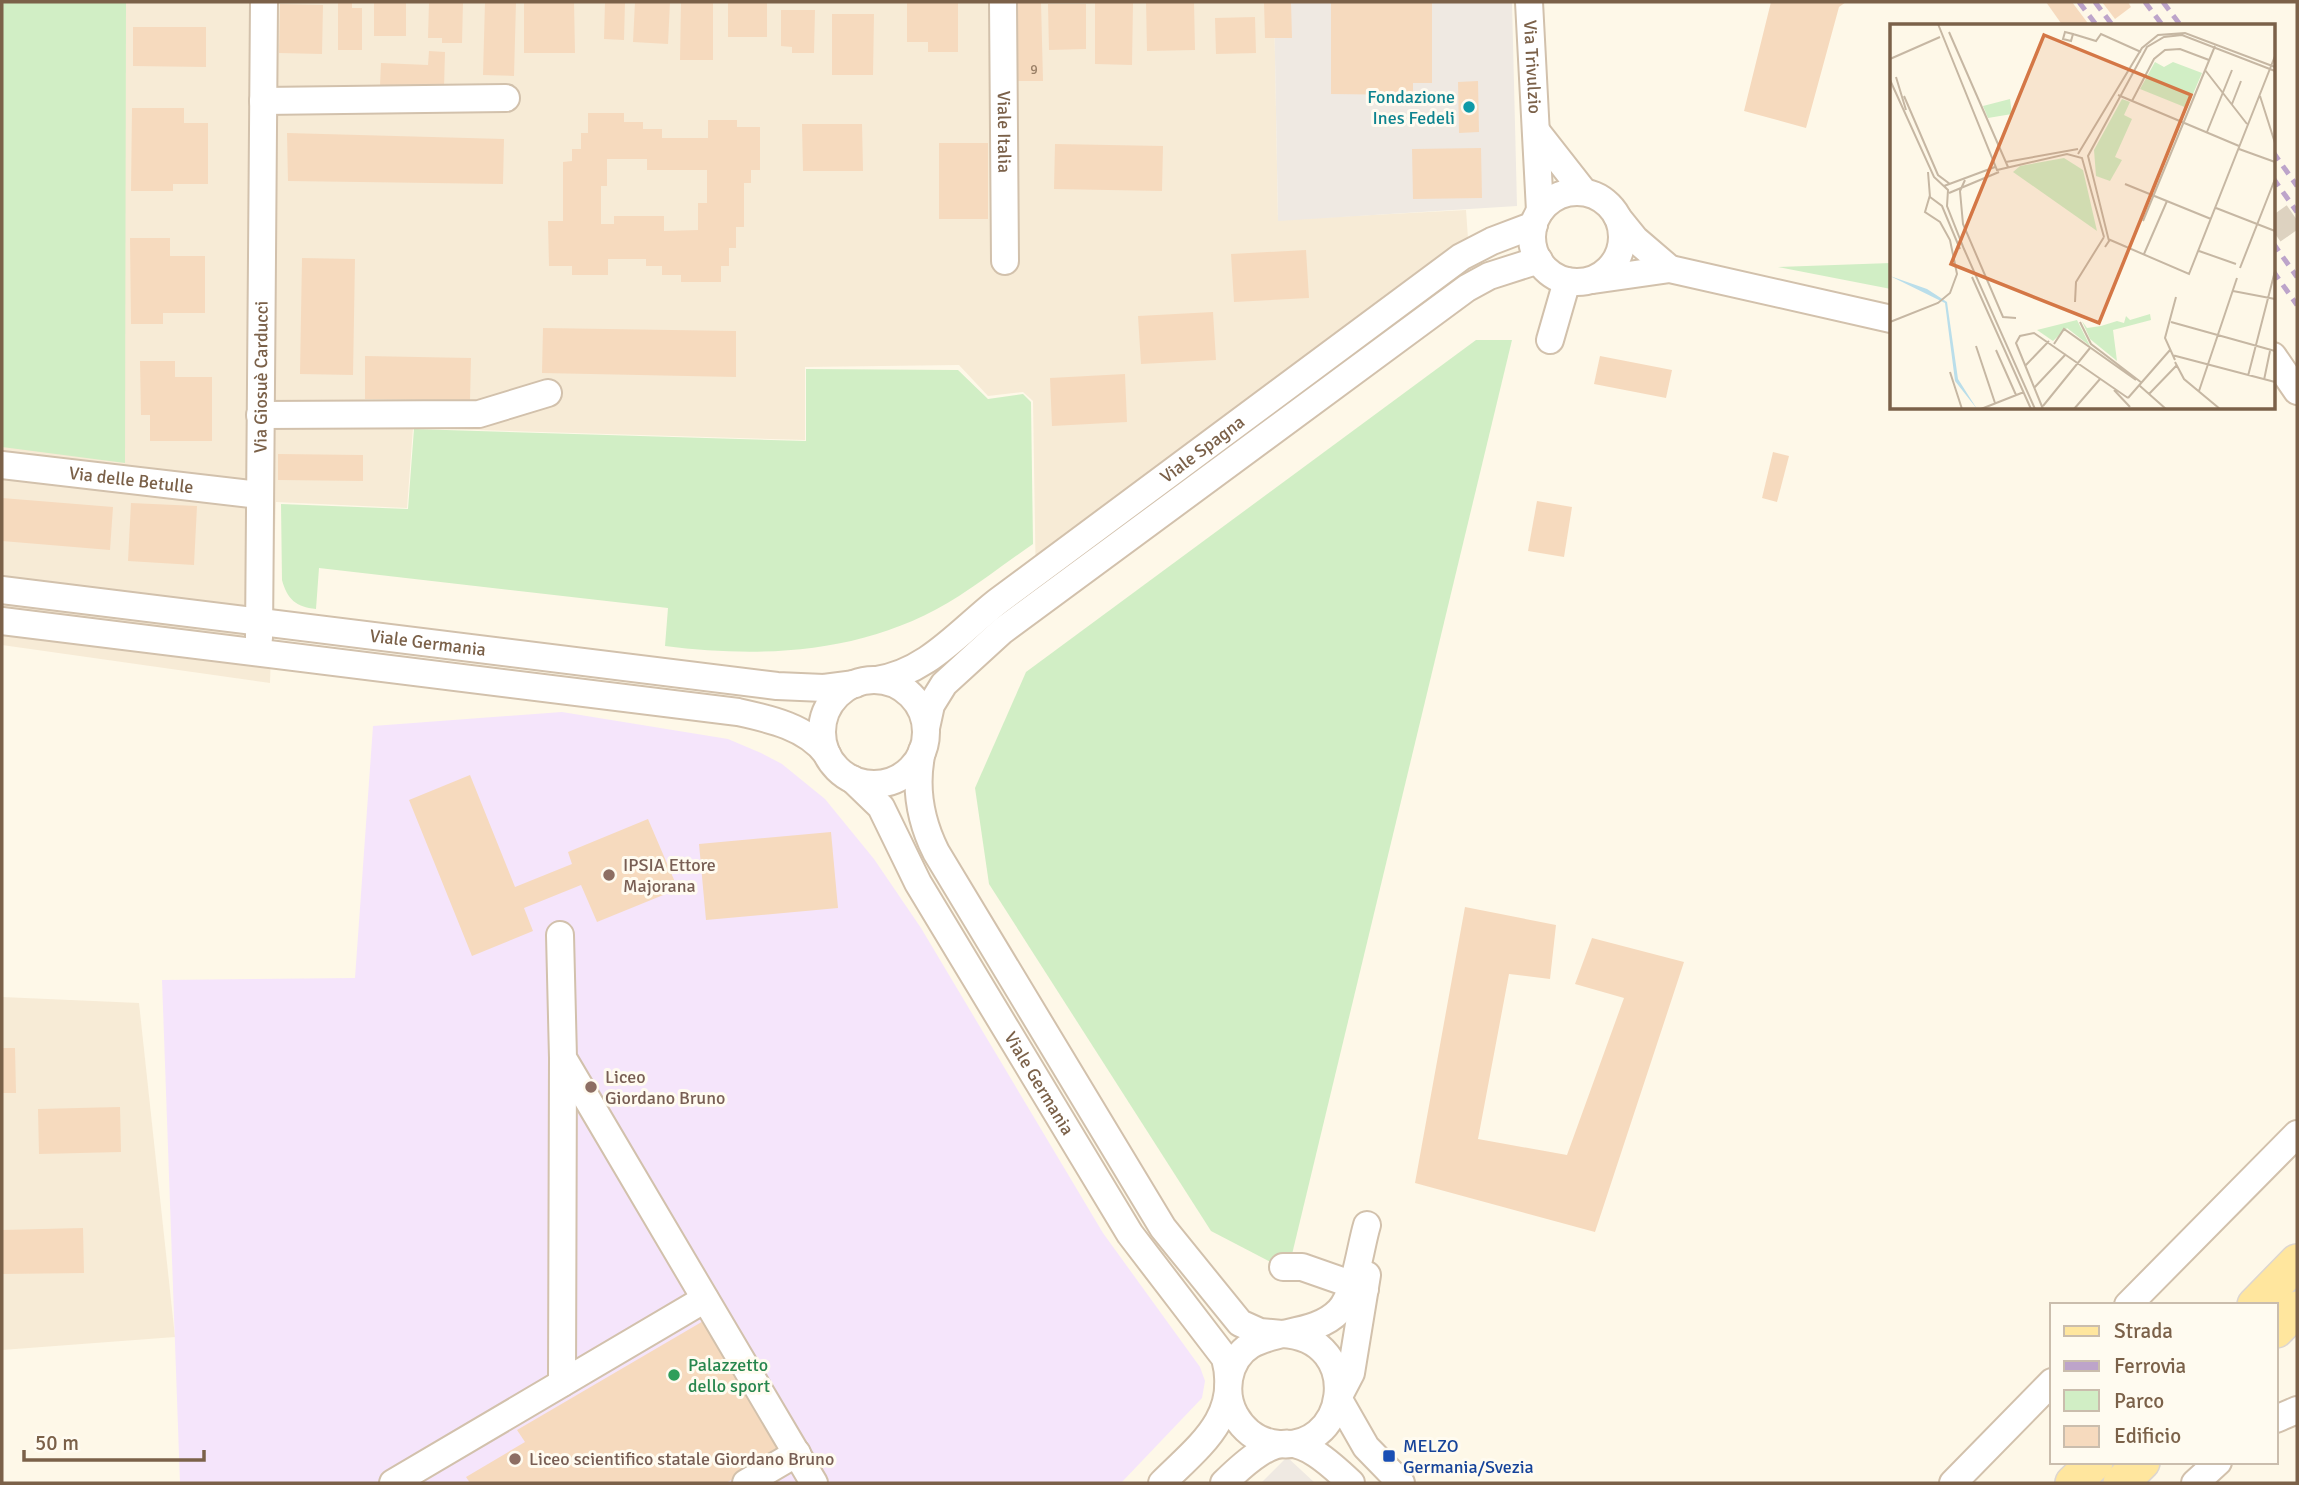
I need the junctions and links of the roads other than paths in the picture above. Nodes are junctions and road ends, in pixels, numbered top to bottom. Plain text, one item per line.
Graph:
1 (264, 2) edge
2 (1003, 2) edge
3 (1529, 2) edge
4 (506, 98) dead end
5 (263, 101) junction
6 (1538, 132) junction
7 (1584, 192) junction
8 (1537, 218) junction
9 (1618, 218) junction
10 (1539, 260) junction
11 (1005, 261) dead end
12 (1670, 269) junction
13 (1593, 279) junction
14 (1567, 281) junction
15 (1890, 319) edge
16 (1550, 341) dead end
17 (2274, 357) edge
18 (2297, 391) edge
19 (548, 393) dead end
20 (260, 415) junction
21 (2, 465) edge
22 (259, 495) junction
23 (2, 590) edge
24 (2, 621) edge
25 (260, 621) junction
26 (259, 653) junction
27 (865, 682) junction
28 (924, 740) junction
29 (827, 754) junction
30 (852, 779) junction
31 (560, 935) dead end
32 (563, 1058) junction
33 (2297, 1134) edge
34 (2297, 1262) edge
35 (1283, 1266) dead end
36 (1358, 1286) junction
37 (705, 1299) junction
38 (2130, 1303) edge
39 (2257, 1303) edge
40 (2297, 1309) edge
41 (2278, 1328) edge
42 (1282, 1334) junction
43 (562, 1383) junction
44 (2050, 1384) edge
45 (1228, 1385) junction
46 (1338, 1398) junction
47 (2297, 1410) edge
48 (2278, 1418) edge
49 (1285, 1444) junction
50 (797, 1454) junction
51 (2093, 1464) edge
52 (2140, 1464) edge
53 (2216, 1464) edge
54 (393, 1483) edge
55 (746, 1483) edge
56 (814, 1483) edge
57 (1162, 1483) edge
58 (1224, 1483) edge
59 (1351, 1483) edge
60 (1401, 1483) edge
61 (1953, 1483) edge
62 (2073, 1483) edge
63 (2121, 1483) edge
64 (2195, 1483) edge

1 - 5 street, Via Giosuè Carducci
2 - 11 street, Viale Italia
3 - 6 street, Via Trivulzio
4 - 5 street
5 - 20 street, Via Giosuè Carducci
6 - 7 street, Via Trivulzio
6 - 8 street, Via Trivulzio
7 - 8 street
7 - 9 street
8 - 10 street
8 - 27 street, Viale Spagna
9 - 12 street
9 - 13 street
10 - 14 street
10 - 28 street, Viale Spagna
12 - 13 street
12 - 15 street
13 - 14 street
14 - 16 street
17 - 18 street
19 - 20 street
20 - 22 street, Via Giosuè Carducci
21 - 22 street, Via delle Betulle
22 - 25 street, Via Giosuè Carducci
23 - 25 street, Viale Germania
24 - 26 street, Viale Germania
25 - 26 street, Via Giosuè Carducci
25 - 27 street, Viale Germania
26 - 29 street, Viale Germania
27 - 28 street
27 - 29 street
28 - 30 street
28 - 42 street, Viale Germania
29 - 30 street
30 - 45 street, Viale Germania
31 - 32 street
32 - 37 street
32 - 43 street
33 - 38 street
34 - 39 main road
35 - 36 street
36 - 42 street
36 - 46 street
37 - 43 street
37 - 50 street
40 - 41 main road
42 - 45 street
42 - 46 street
43 - 54 street
44 - 61 street
45 - 49 street
45 - 57 street
46 - 49 street
46 - 60 street
47 - 48 street
49 - 58 street
49 - 59 street
50 - 55 street
50 - 56 street
51 - 62 main road
52 - 63 main road
53 - 64 street

